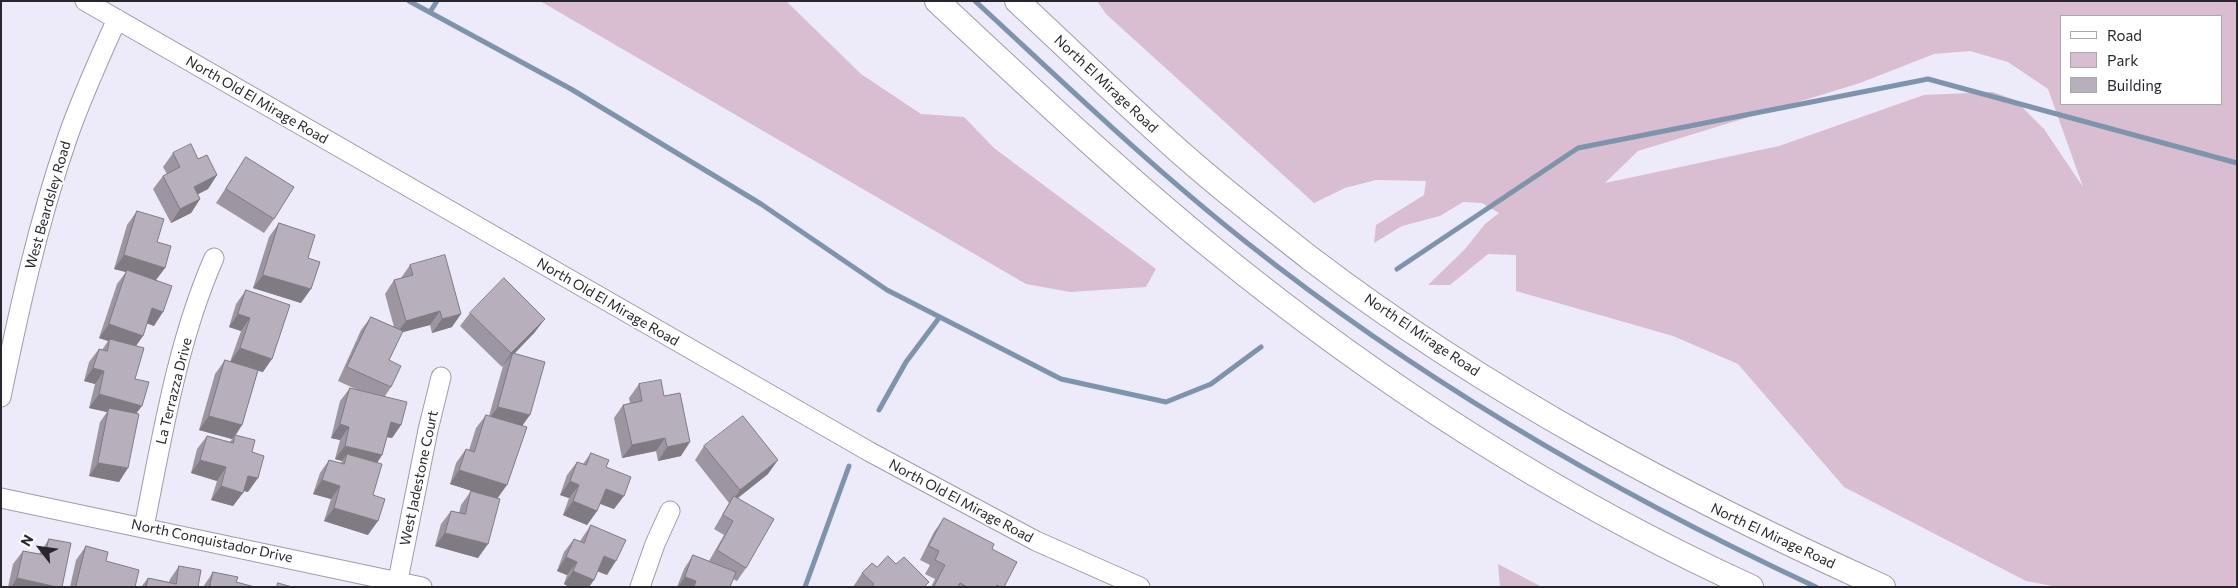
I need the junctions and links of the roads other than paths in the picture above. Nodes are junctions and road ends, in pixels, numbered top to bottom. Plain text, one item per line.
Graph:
1 (85, 1) edge
2 (937, 1) edge
3 (1017, 1) edge
4 (117, 19) junction
5 (214, 258) dead end
6 (440, 377) dead end
7 (1, 397) edge
8 (1, 498) edge
9 (670, 511) dead end
10 (144, 527) junction
11 (398, 580) junction
12 (422, 587) edge
13 (640, 587) edge
14 (1140, 587) edge
15 (1751, 587) edge
16 (1883, 587) edge

1 - 4 street, North Old El Mirage Road
2 - 15 main road
3 - 16 main road, North El Mirage Road
4 - 7 street, West Beardsley Road
4 - 14 street, North Old El Mirage Road
5 - 10 street, La Terrazza Drive
6 - 11 street, West Jadestone Court
8 - 10 street, North Conquistador Drive
9 - 13 street
10 - 11 street, North Conquistador Drive
11 - 12 street, North Conquistador Drive

